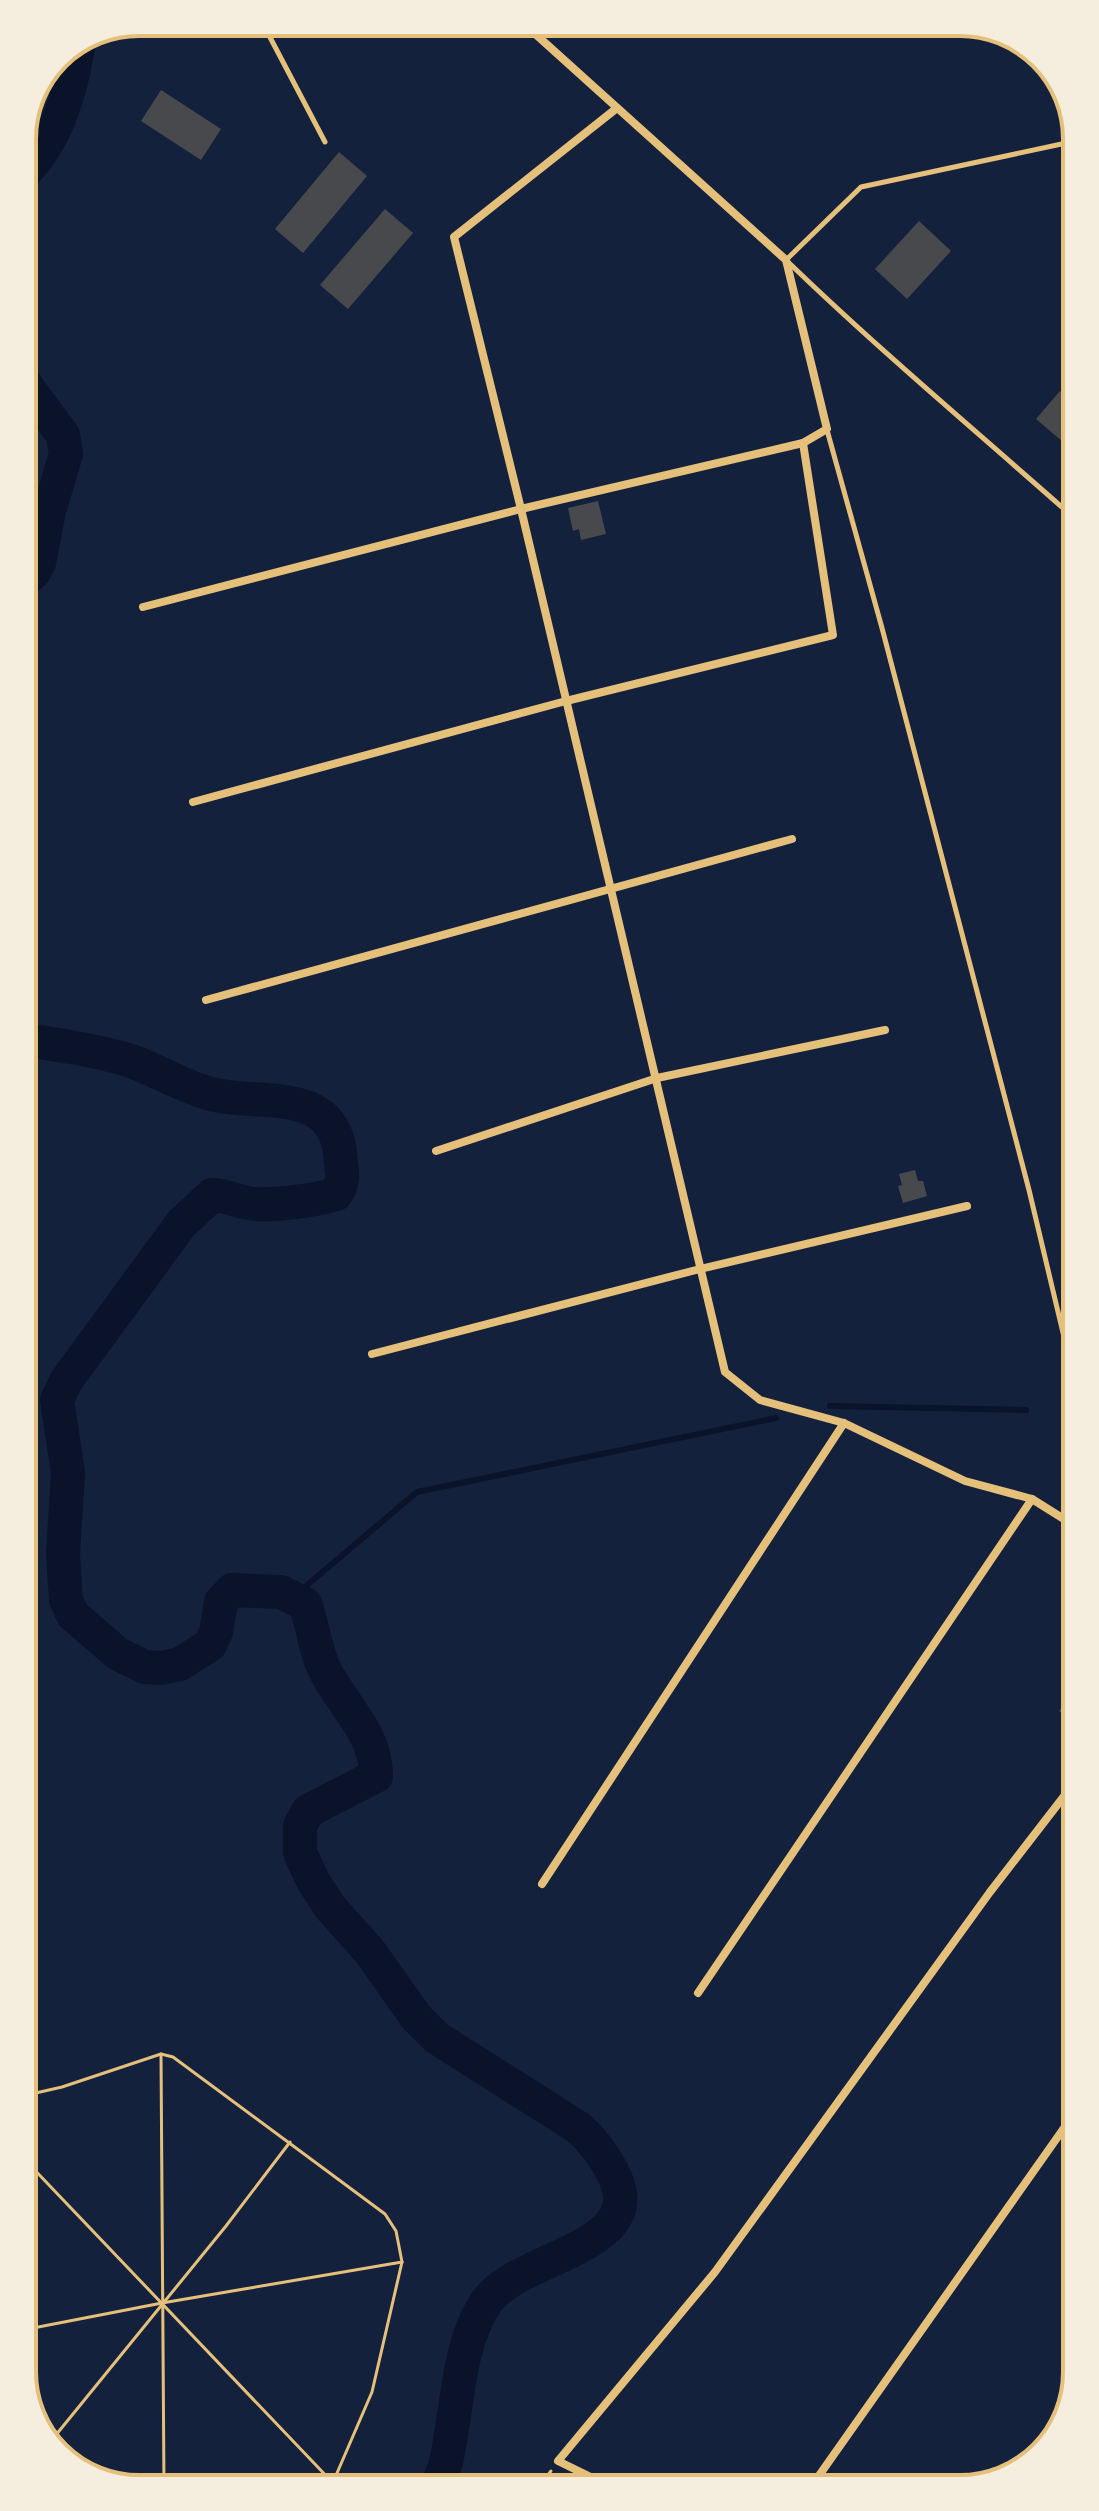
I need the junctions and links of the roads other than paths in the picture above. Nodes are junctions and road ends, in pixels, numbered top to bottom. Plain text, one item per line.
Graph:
1 (269, 36) edge
2 (537, 36) edge
3 (617, 108) junction
4 (325, 142) dead end
5 (1063, 144) edge
6 (786, 260) junction
7 (827, 429) junction
8 (803, 443) junction
9 (1063, 508) edge
10 (521, 509) junction
11 (143, 607) dead end
12 (566, 701) junction
13 (193, 802) dead end
14 (792, 839) dead end
15 (610, 889) junction
16 (206, 1000) dead end
17 (885, 1030) dead end
18 (657, 1078) junction
19 (436, 1151) dead end
20 (967, 1206) dead end
21 (700, 1269) junction
22 (1063, 1333) edge
23 (372, 1354) dead end
24 (844, 1423) junction
25 (1032, 1499) junction
26 (1063, 1518) edge
27 (1063, 1798) edge
28 (542, 1884) dead end
29 (698, 1993) dead end
30 (1063, 2129) edge
31 (587, 2475) edge
32 (819, 2475) edge

1 - 4 lane
2 - 3 street
3 - 6 street
3 - 10 street
5 - 6 lane
6 - 7 street
6 - 9 lane
7 - 8 street
7 - 22 lane
8 - 10 street
8 - 12 street
10 - 11 street
10 - 12 street
12 - 13 street
12 - 15 street
14 - 15 street
15 - 16 street
15 - 18 street
17 - 18 street
18 - 19 street
18 - 21 street
20 - 21 street
21 - 23 street
21 - 24 street
24 - 25 street
24 - 28 street
25 - 26 street
25 - 29 street
27 - 31 street
30 - 32 street

